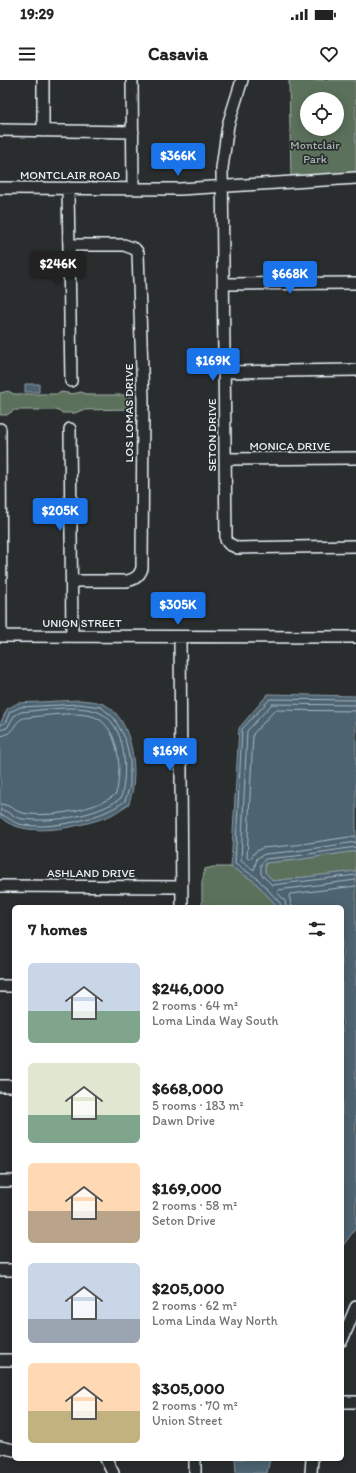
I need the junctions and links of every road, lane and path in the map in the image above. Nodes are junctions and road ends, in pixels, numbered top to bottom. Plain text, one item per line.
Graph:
1 (43, 80) edge
2 (132, 80) edge
3 (242, 80) edge
4 (0, 130) edge
5 (43, 131) junction
6 (133, 132) junction
7 (356, 178) edge
8 (222, 187) junction
9 (0, 188) edge
10 (68, 188) junction
11 (133, 189) junction
12 (70, 245) junction
13 (356, 283) edge
14 (224, 284) junction
15 (356, 370) edge
16 (224, 372) junction
17 (71, 381) dead end
18 (0, 429) edge
19 (70, 429) dead end
20 (356, 458) edge
21 (225, 459) junction
22 (356, 546) edge
23 (72, 581) junction
24 (1, 636) edge
25 (72, 636) junction
26 (180, 637) junction
27 (356, 637) edge
28 (0, 886) edge
29 (182, 886) junction
30 (182, 905) edge
31 (0, 986) edge
32 (12, 986) edge
33 (0, 1086) edge
34 (12, 1086) edge
35 (0, 1181) edge
36 (12, 1181) edge
37 (0, 1270) edge
38 (12, 1270) edge
39 (356, 1307) edge
40 (344, 1335) edge
41 (0, 1360) edge
42 (12, 1360) edge
43 (344, 1402) edge
44 (356, 1402) edge
45 (0, 1447) edge
46 (12, 1450) edge
47 (107, 1461) edge
48 (195, 1461) edge
49 (312, 1461) edge
50 (113, 1473) edge
51 (195, 1473) edge
52 (311, 1473) edge

1 - 5 street
2 - 6 street
3 - 8 street, SETON DRIVE
4 - 5 street
5 - 6 street
6 - 11 street
7 - 8 street, MONTCLAIR ROAD
8 - 11 street, MONTCLAIR ROAD
8 - 14 street, SETON DRIVE
9 - 10 street, MONTCLAIR ROAD
10 - 11 street, MONTCLAIR ROAD
10 - 12 street
12 - 17 street
12 - 23 street, LOS LOMAS DRIVE
13 - 14 street
14 - 16 street, SETON DRIVE
15 - 16 street
16 - 21 street, SETON DRIVE
18 - 24 street
19 - 23 street
20 - 21 street, MONICA DRIVE
21 - 22 street, SETON DRIVE
23 - 25 street
24 - 25 street, UNION STREET
25 - 26 street, UNION STREET
26 - 27 street, UNION STREET
26 - 29 street
28 - 29 street, ASHLAND DRIVE
29 - 30 street
31 - 32 street
33 - 34 street
35 - 36 street
37 - 38 street
39 - 40 street
41 - 42 street
43 - 44 street
45 - 46 street
47 - 50 street
48 - 51 street
49 - 52 street

